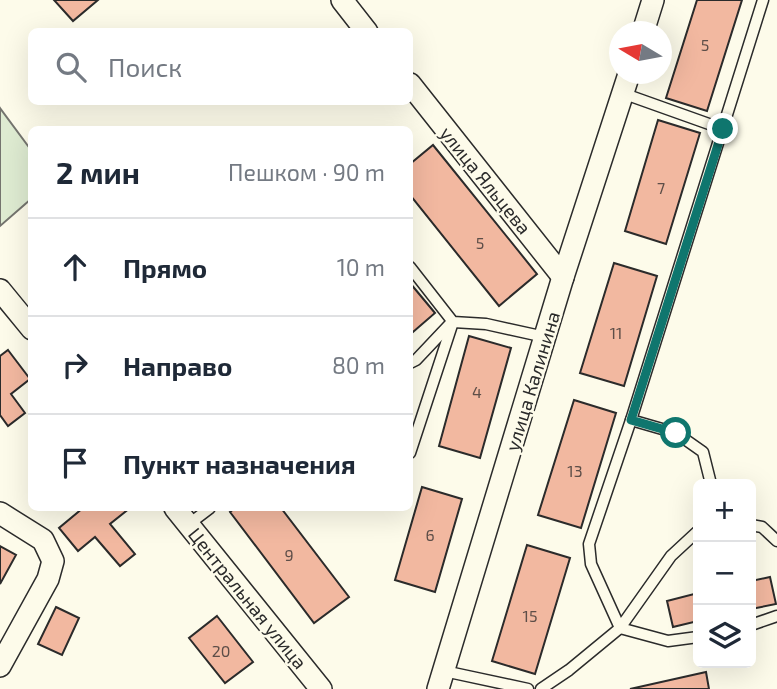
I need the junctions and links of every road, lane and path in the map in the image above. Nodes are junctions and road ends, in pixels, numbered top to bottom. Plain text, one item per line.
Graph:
1 (342, 0) edge
2 (653, 0) edge
3 (764, 0) edge
4 (646, 21) edge
5 (364, 28) edge
6 (626, 84) edge
7 (628, 84) edge
8 (413, 88) edge
9 (723, 129) junction
10 (413, 271) edge
11 (563, 277) junction
12 (0, 290) edge
13 (453, 322) junction
14 (28, 324) edge
15 (545, 337) junction
16 (413, 362) edge
17 (631, 420) junction
18 (413, 444) edge
19 (710, 479) edge
20 (178, 511) edge
21 (206, 511) edge
22 (0, 513) edge
23 (189, 524) junction
24 (756, 526) edge
25 (693, 536) edge
26 (777, 541) edge
27 (777, 616) edge
28 (756, 623) edge
29 (620, 628) junction
30 (693, 638) edge
31 (0, 666) edge
32 (441, 680) edge
33 (321, 689) edge
34 (528, 689) edge
35 (541, 689) edge

1 - 5 street
2 - 4 street
3 - 9 lane
6 - 11 street, улица Калинина
7 - 9 lane
8 - 11 street, улица Яльцева
9 - 17 lane
10 - 13 lane
11 - 15 street, улица Калинина
12 - 14 street
13 - 15 lane
13 - 16 lane
13 - 18 lane
15 - 32 street, улица Калинина
17 - 19 lane
17 - 29 lane
20 - 23 street, Центральная улица
21 - 23 lane
22 - 31 street
23 - 33 street, Центральная улица
24 - 26 lane
25 - 29 lane
27 - 28 lane
29 - 30 lane
29 - 35 lane
32 - 34 lane

